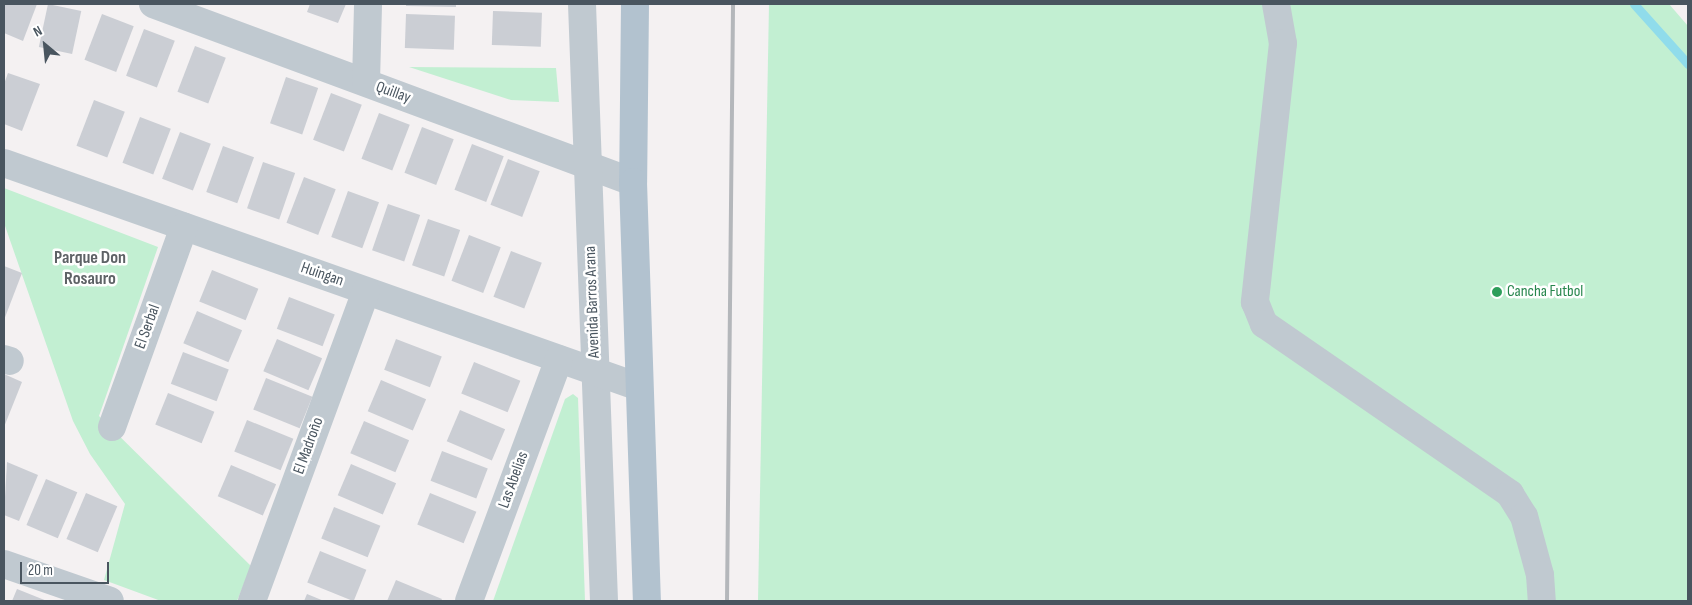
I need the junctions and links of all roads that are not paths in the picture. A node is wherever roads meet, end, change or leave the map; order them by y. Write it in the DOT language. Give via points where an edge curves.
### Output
graph roads {
  1 [pos="153,4"];
  2 [pos="368,4"];
  3 [pos="582,4"];
  4 [pos="635,4"];
  5 [pos="1276,4"];
  6 [pos="366,82"];
  7 [pos="4,163"];
  8 [pos="588,165"];
  9 [pos="633,182"];
  10 [pos="184,227"];
  11 [pos="366,291"];
  12 [pos="559,359"];
  13 [pos="596,372"];
  14 [pos="640,387"];
  15 [pos="112,427"];
  16 [pos="4,564"];
  17 [pos="110,601"];
  18 [pos="252,601"];
  19 [pos="469,601"];
  20 [pos="604,601"];
  21 [pos="647,601"];
  22 [pos="1542,601"];
  1 -- 6 [label="street, Quillay"];
  2 -- 6 [label="street"];
  3 -- 8 [label="street, Avenida Barros Arana"];
  4 -- 9 [label="main road"];
  5 -- 22 [label="street" via="1283,43 1255,302 1264,324 1510,494 1524,516 1540,575"];
  6 -- 8 [label="street, Quillay"];
  7 -- 10 [label="street, Huingan"];
  8 -- 9 [label="street, Quillay"];
  8 -- 13 [label="street, Avenida Barros Arana"];
  9 -- 14 [label="main road"];
  10 -- 11 [label="street, Huingan"];
  10 -- 15 [label="street, El Serbal"];
  11 -- 12 [label="street, Huingan"];
  11 -- 18 [label="street, El Madroño"];
  12 -- 13 [label="street, Huingan"];
  12 -- 19 [label="street, Las Abelias"];
  13 -- 14 [label="street, Huingan"];
  13 -- 20 [label="street, Avenida Barros Arana"];
  14 -- 21 [label="main road"];
  16 -- 17 [label="street"];
}
